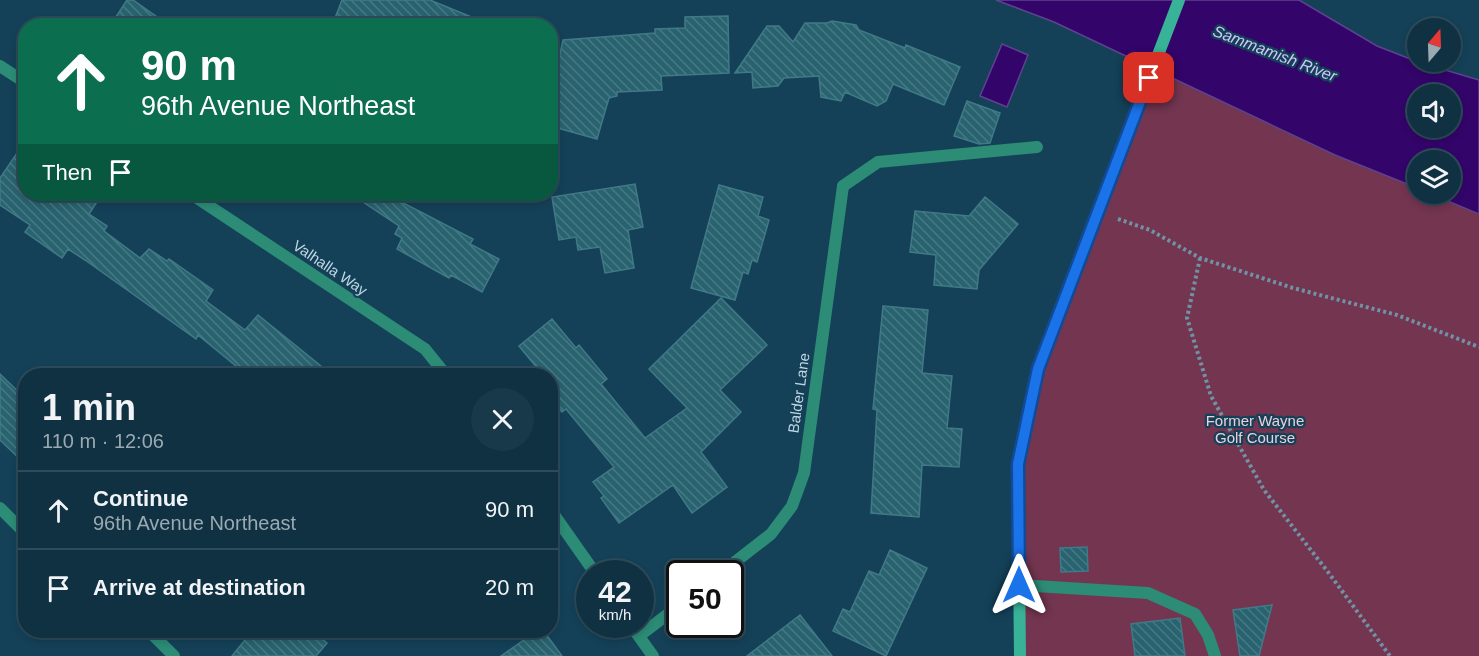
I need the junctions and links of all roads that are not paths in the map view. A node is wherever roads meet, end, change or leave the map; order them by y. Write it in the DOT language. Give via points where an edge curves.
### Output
graph roads {
  1 [pos="1179,0"];
  2 [pos="0,66"];
  3 [pos="18,78"];
  4 [pos="1037,147"];
  5 [pos="203,201"];
  6 [pos="440,368"];
  7 [pos="0,508"];
  8 [pos="558,520"];
  9 [pos="18,526"];
  10 [pos="586,560"];
  11 [pos="738,560"];
  12 [pos="1019,585"];
  13 [pos="666,616"];
  14 [pos="654,625"];
  15 [pos="155,638"];
  16 [pos="640,638"];
  17 [pos="174,656"];
  18 [pos="653,656"];
  19 [pos="1020,656"];
  20 [pos="1215,656"];
  1 -- 12 [label="main road" via="1038,369 1018,464"];
  2 -- 3 [label="street"];
  4 -- 11 [label="street, Balder Lane" via="878,162 843,186 804,473 792,506 771,534"];
  5 -- 6 [label="street, Valhalla Way" via="425,349"];
  7 -- 9 [label="street"];
  8 -- 10 [label="street"];
  12 -- 19 [label="main road"];
  12 -- 20 [label="street" via="1148,592 1195,614 1209,635"];
  13 -- 14 [label="street"];
  15 -- 17 [label="street"];
  16 -- 18 [label="street"];
}
